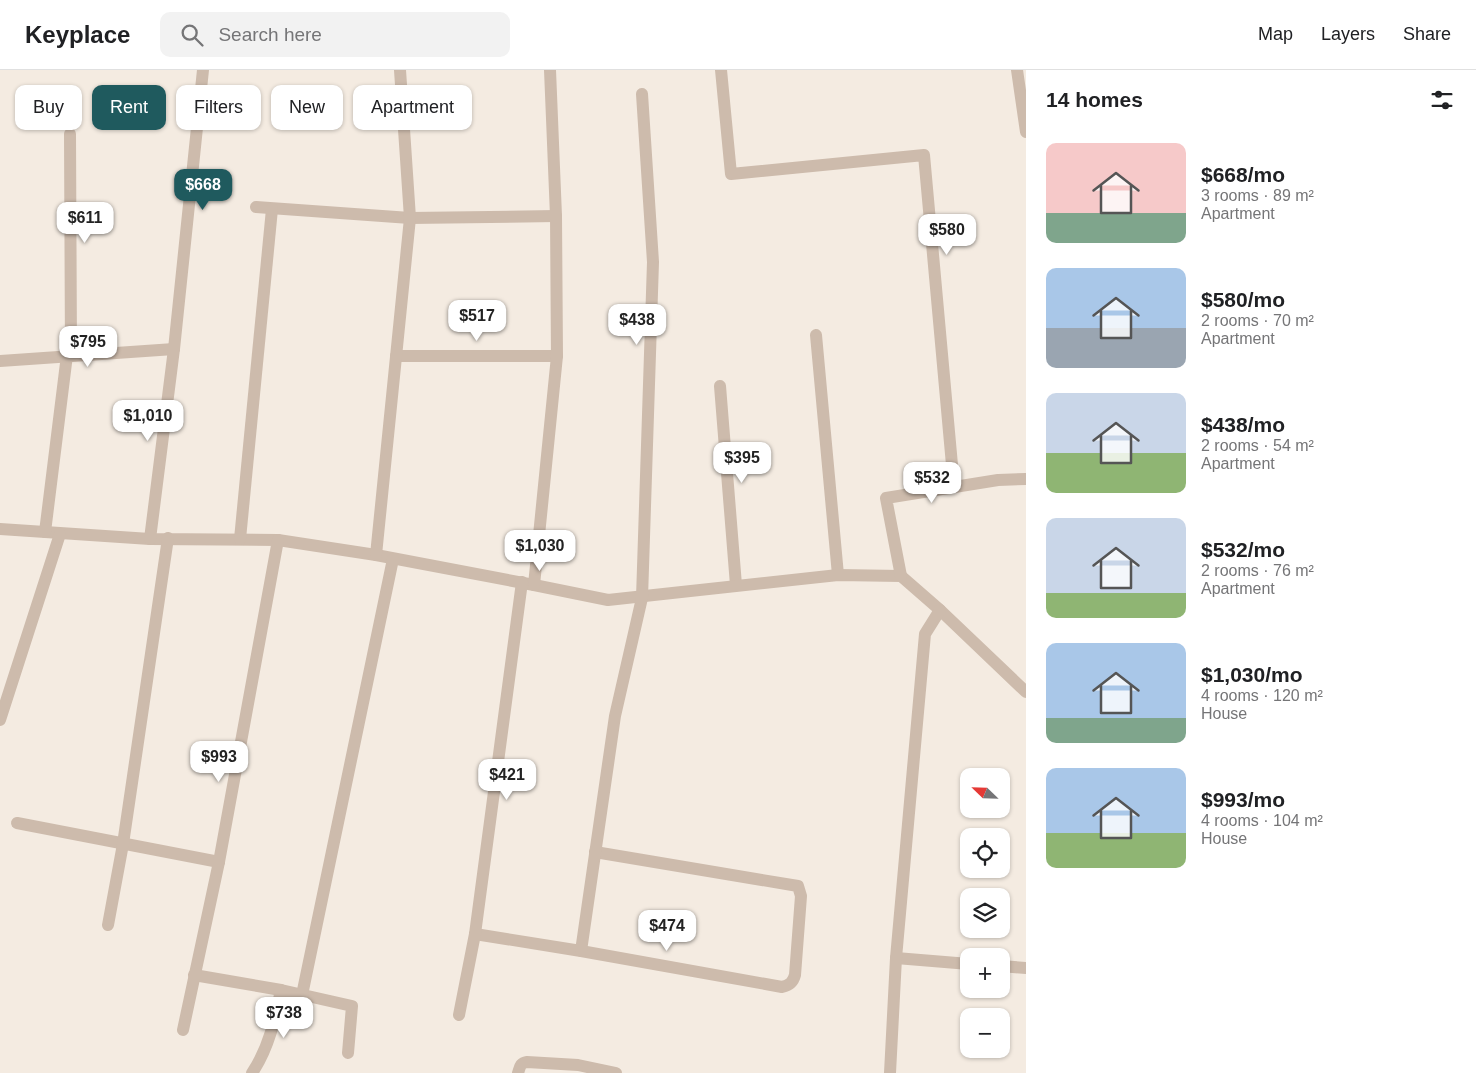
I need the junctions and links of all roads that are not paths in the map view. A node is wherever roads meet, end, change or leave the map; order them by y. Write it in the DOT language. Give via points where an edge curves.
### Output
graph roads {
  1 [pos="203,70"];
  2 [pos="400,70"];
  3 [pos="550,70"];
  4 [pos="721,70"];
  5 [pos="1017,70"];
  6 [pos="642,94"];
  7 [pos="1025,114"];
  8 [pos="1026,132"];
  9 [pos="70,134"];
  10 [pos="256,208"];
  11 [pos="272,209"];
  12 [pos="556,216"];
  13 [pos="410,218"];
  14 [pos="816,335"];
  15 [pos="174,349"];
  16 [pos="69,355"];
  17 [pos="396,356"];
  18 [pos="557,356"];
  19 [pos="0,361"];
  20 [pos="720,386"];
  21 [pos="1026,479"];
  22 [pos="954,487"];
  23 [pos="0,529"];
  24 [pos="45,532"];
  25 [pos="60,534"];
  26 [pos="168,538"];
  27 [pos="240,538"];
  28 [pos="150,539"];
  29 [pos="278,540"];
  30 [pos="376,555"];
  31 [pos="393,559"];
  32 [pos="838,575"];
  33 [pos="901,576"];
  34 [pos="528,584"];
  35 [pos="736,585"];
  36 [pos="642,598"];
  37 [pos="940,610"];
  38 [pos="1026,692"];
  39 [pos="0,720"];
  40 [pos="18,823"];
  41 [pos="122,844"];
  42 [pos="595,852"];
  43 [pos="219,862"];
  44 [pos="108,925"];
  45 [pos="475,934"];
  46 [pos="581,951"];
  47 [pos="896,958"];
  48 [pos="960,963"];
  49 [pos="1010,967"];
  50 [pos="1026,968"];
  51 [pos="194,975"];
  52 [pos="281,990"];
  53 [pos="302,995"];
  54 [pos="459,1015"];
  55 [pos="183,1030"];
  56 [pos="348,1053"];
  57 [pos="252,1073"];
  58 [pos="518,1073"];
  59 [pos="616,1073"];
  60 [pos="890,1073"];
  1 -- 15 [label="street"];
  2 -- 13 [label="street"];
  3 -- 12 [label="street"];
  4 -- 22 [label="street" via="731,174 924,155"];
  5 -- 7 [label="street"];
  6 -- 36 [label="street" via="654,262"];
  7 -- 8 [label="street"];
  9 -- 16 [label="street"];
  10 -- 11 [label="street"];
  11 -- 13 [label="street"];
  11 -- 27 [label="street"];
  12 -- 13 [label="street"];
  12 -- 18 [label="street"];
  13 -- 17 [label="street"];
  14 -- 32 [label="street"];
  15 -- 16 [label="street"];
  15 -- 28 [label="street"];
  16 -- 19 [label="street"];
  16 -- 24 [label="street"];
  17 -- 18 [label="street"];
  17 -- 30 [label="street"];
  18 -- 34 [label="street"];
  20 -- 35 [label="street"];
  21 -- 22 [label="street"];
  22 -- 33 [label="street" via="886,498"];
  23 -- 24 [label="street"];
  24 -- 25 [label="street"];
  25 -- 28 [label="street"];
  25 -- 39 [label="street"];
  26 -- 27 [label="street"];
  26 -- 28 [label="street"];
  26 -- 41 [label="street"];
  27 -- 29 [label="street"];
  29 -- 30 [label="street"];
  29 -- 43 [label="street"];
  30 -- 31 [label="street"];
  31 -- 34 [label="street"];
  31 -- 53 [label="street"];
  32 -- 33 [label="street"];
  32 -- 35 [label="street"];
  33 -- 37 [label="street"];
  34 -- 36 [label="street" via="608,600"];
  34 -- 45 [label="street"];
  35 -- 36 [label="street"];
  36 -- 42 [label="street" via="615,716"];
  37 -- 38 [label="street"];
  37 -- 47 [label="street" via="925,634"];
  40 -- 41 [label="street"];
  41 -- 43 [label="street"];
  41 -- 44 [label="street"];
  42 -- 46 [label="street"];
  42 -- 46 [label="street" via="798,886 802,896 795,974 788,986 782,987"];
  43 -- 51 [label="street"];
  45 -- 46 [label="street"];
  45 -- 54 [label="street"];
  47 -- 48 [label="street"];
  47 -- 60 [label="street"];
  49 -- 50 [label="street"];
  51 -- 52 [label="street"];
  51 -- 55 [label="street"];
  52 -- 53 [label="street"];
  52 -- 57 [label="street" via="273,1032"];
  53 -- 56 [label="street" via="352,1006"];
  58 -- 59 [label="street" via="520,1065 527,1062 578,1064"];
}
